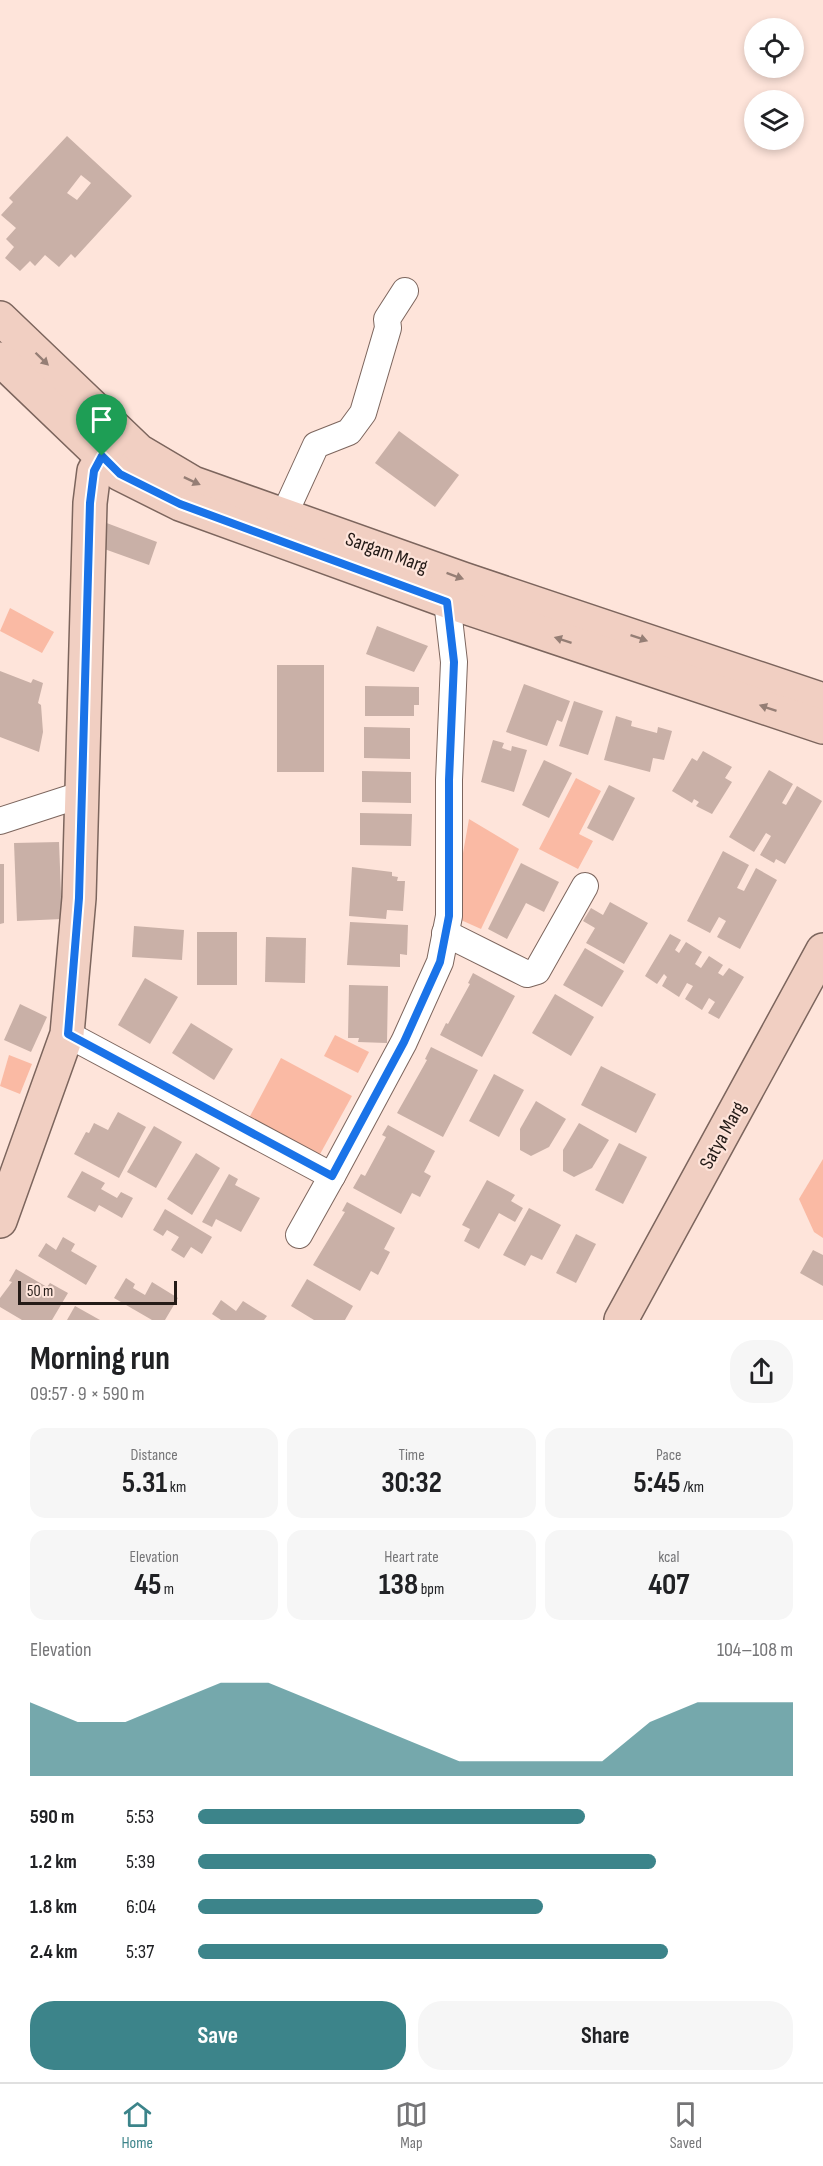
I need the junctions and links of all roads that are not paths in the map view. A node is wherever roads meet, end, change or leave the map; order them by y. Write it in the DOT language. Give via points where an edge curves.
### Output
graph roads {
  1 [pos="405,291"];
  2 [pos="0,318"];
  3 [pos="0,359"];
  4 [pos="110,444"];
  5 [pos="284,515"];
  6 [pos="447,602"];
  7 [pos="823,700"];
  8 [pos="823,727"];
  9 [pos="81,795"];
  10 [pos="0,821"];
  11 [pos="585,886"];
  12 [pos="445,933"];
  13 [pos="823,950"];
  14 [pos="823,992"];
  15 [pos="68,1034"];
  16 [pos="332,1176"];
  17 [pos="0,1221"];
  18 [pos="299,1235"];
  19 [pos="621,1320"];
  20 [pos="642,1320"];
  1 -- 5 [label="street" via="387,319 388,328 363,413 349,432 316,445"];
  2 -- 4 [label="main road, Sargam Marg, one-way"];
  3 -- 4 [label="main road, Sargam Marg"];
  4 -- 5 [label="main road, Sargam Marg, one-way" via="139,451 193,483"];
  4 -- 6 [label="main road, Sargam Marg" via="120,474 180,504"];
  4 -- 9 [label="main road" via="94,471 90,503"];
  5 -- 7 [label="main road, Sargam Marg, one-way"];
  8 -- 6 [label="main road, Sargam Marg, one-way"];
  6 -- 12 [label="street" via="454,662 449,916"];
  9 -- 10 [label="street"];
  9 -- 15 [label="main road" via="79,898"];
  11 -- 12 [label="street" via="537,971 527,974"];
  12 -- 16 [label="street" via="440,962 404,1042"];
  13 -- 19 [label="main road, Satya Marg"];
  14 -- 20 [label="main road, Satya Marg"];
  15 -- 16 [label="street"];
  15 -- 17 [label="main road"];
  16 -- 18 [label="street"];
}
